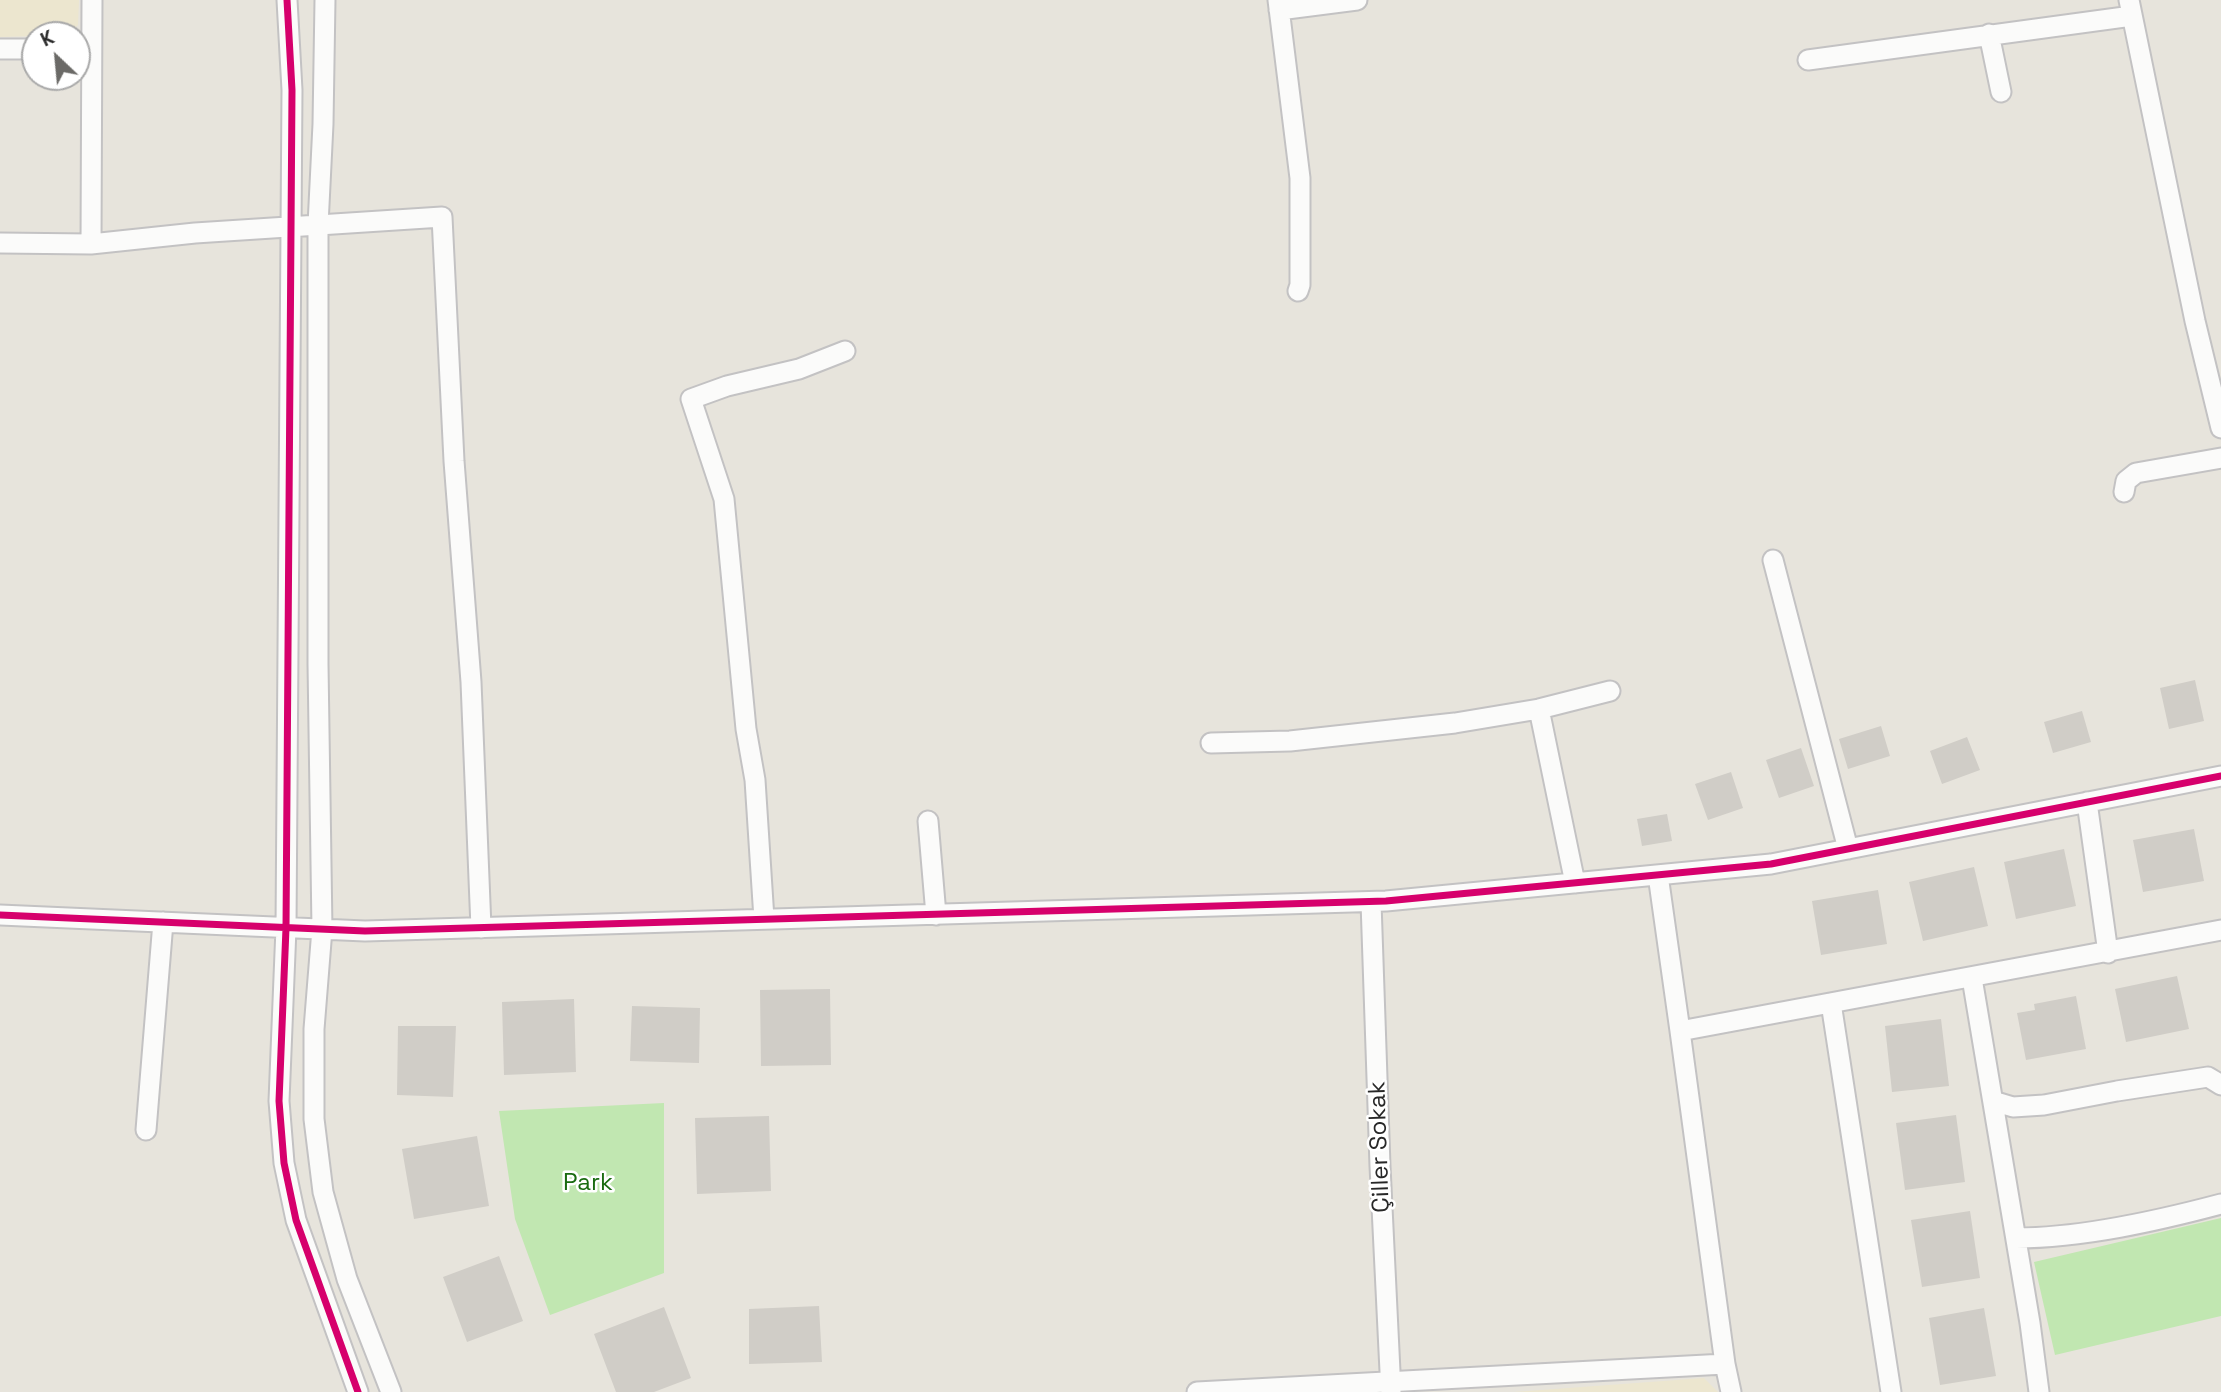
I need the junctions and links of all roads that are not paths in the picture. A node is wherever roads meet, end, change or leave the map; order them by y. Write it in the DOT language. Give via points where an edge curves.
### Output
graph roads {
  1 [pos="92,0"];
  2 [pos="287,0"];
  3 [pos="325,0"];
  4 [pos="1357,0"];
  5 [pos="1279,5"];
  6 [pos="2131,8"];
  7 [pos="89,21"];
  8 [pos="1989,34"];
  9 [pos="0,49"];
  10 [pos="21,49"];
  11 [pos="1808,61"];
  12 [pos="85,91"];
  13 [pos="2001,92"];
  14 [pos="318,225"];
  15 [pos="289,227"];
  16 [pos="0,243"];
  17 [pos="90,244"];
  18 [pos="1298,291"];
  19 [pos="845,351"];
  20 [pos="2221,428"];
  21 [pos="2221,458"];
  22 [pos="2124,492"];
  23 [pos="1773,560"];
  24 [pos="1610,691"];
  25 [pos="1539,709"];
  26 [pos="1211,743"];
  27 [pos="2221,776"];
  28 [pos="2087,802"];
  29 [pos="928,821"];
  30 [pos="1848,849"];
  31 [pos="1658,875"];
  32 [pos="1575,883"];
  33 [pos="1371,902"];
  34 [pos="0,915"];
  35 [pos="936,915"];
  36 [pos="764,919"];
  37 [pos="163,922"];
  38 [pos="286,928"];
  39 [pos="481,928"];
  40 [pos="322,929"];
  41 [pos="2221,930"];
  42 [pos="2108,953"];
  43 [pos="1972,978"];
  44 [pos="1831,1003"];
  45 [pos="1680,1031"];
  46 [pos="2221,1086"];
  47 [pos="1993,1101"];
  48 [pos="146,1130"];
  49 [pos="2221,1204"];
  50 [pos="2016,1238"];
  51 [pos="1725,1364"];
  52 [pos="1391,1387"];
  53 [pos="358,1392"];
  54 [pos="391,1392"];
  55 [pos="1197,1392"];
  56 [pos="1731,1392"];
  57 [pos="1891,1392"];
  58 [pos="2039,1392"];
  1 -- 7 [label="street"];
  2 -- 15 [label="street" via="292,90"];
  3 -- 14 [label="street"];
  4 -- 5 [label="street"];
  5 -- 18 [label="street" via="1300,178"];
  6 -- 8 [label="street"];
  6 -- 20 [label="street"];
  8 -- 11 [label="street"];
  8 -- 13 [label="street"];
  9 -- 10 [label="street"];
  12 -- 17 [label="street"];
  14 -- 15 [label="street"];
  14 -- 39 [label="street" via="442,217"];
  14 -- 40 [label="street"];
  15 -- 17 [label="street"];
  15 -- 38 [label="street"];
  16 -- 17 [label="street"];
  19 -- 36 [label="street" via="691,399 724,499 755,780"];
  21 -- 22 [label="street" via="2136,473 2126,481"];
  23 -- 30 [label="street"];
  24 -- 25 [label="street"];
  25 -- 26 [label="street" via="1290,741"];
  25 -- 32 [label="street"];
  27 -- 28 [label="street"];
  28 -- 30 [label="street"];
  28 -- 42 [label="street"];
  29 -- 35 [label="street"];
  30 -- 31 [label="street" via="1771,864"];
  31 -- 32 [label="street"];
  31 -- 45 [label="street"];
  32 -- 33 [label="street"];
  33 -- 35 [label="street"];
  33 -- 52 [label="street, Çiller Sokak"];
  34 -- 37 [label="street"];
  35 -- 36 [label="street"];
  36 -- 39 [label="street"];
  37 -- 38 [label="street"];
  37 -- 48 [label="street"];
  38 -- 40 [label="street"];
  38 -- 53 [label="street" via="279,1101 284,1163 296,1220"];
  39 -- 40 [label="street"];
  40 -- 54 [label="street" via="314,1029 314,1119 323,1192 347,1279"];
  41 -- 42 [label="street"];
  42 -- 43 [label="street"];
  43 -- 44 [label="street"];
  43 -- 47 [label="street"];
  44 -- 45 [label="street"];
  44 -- 57 [label="street"];
  45 -- 51 [label="street"];
  46 -- 47 [label="street" via="2208,1077 2044,1105 2013,1107"];
  47 -- 50 [label="street"];
  49 -- 50 [label="street" via="2052,1238"];
  50 -- 58 [label="street"];
  51 -- 52 [label="street"];
  51 -- 56 [label="street"];
  52 -- 55 [label="street"];
}
